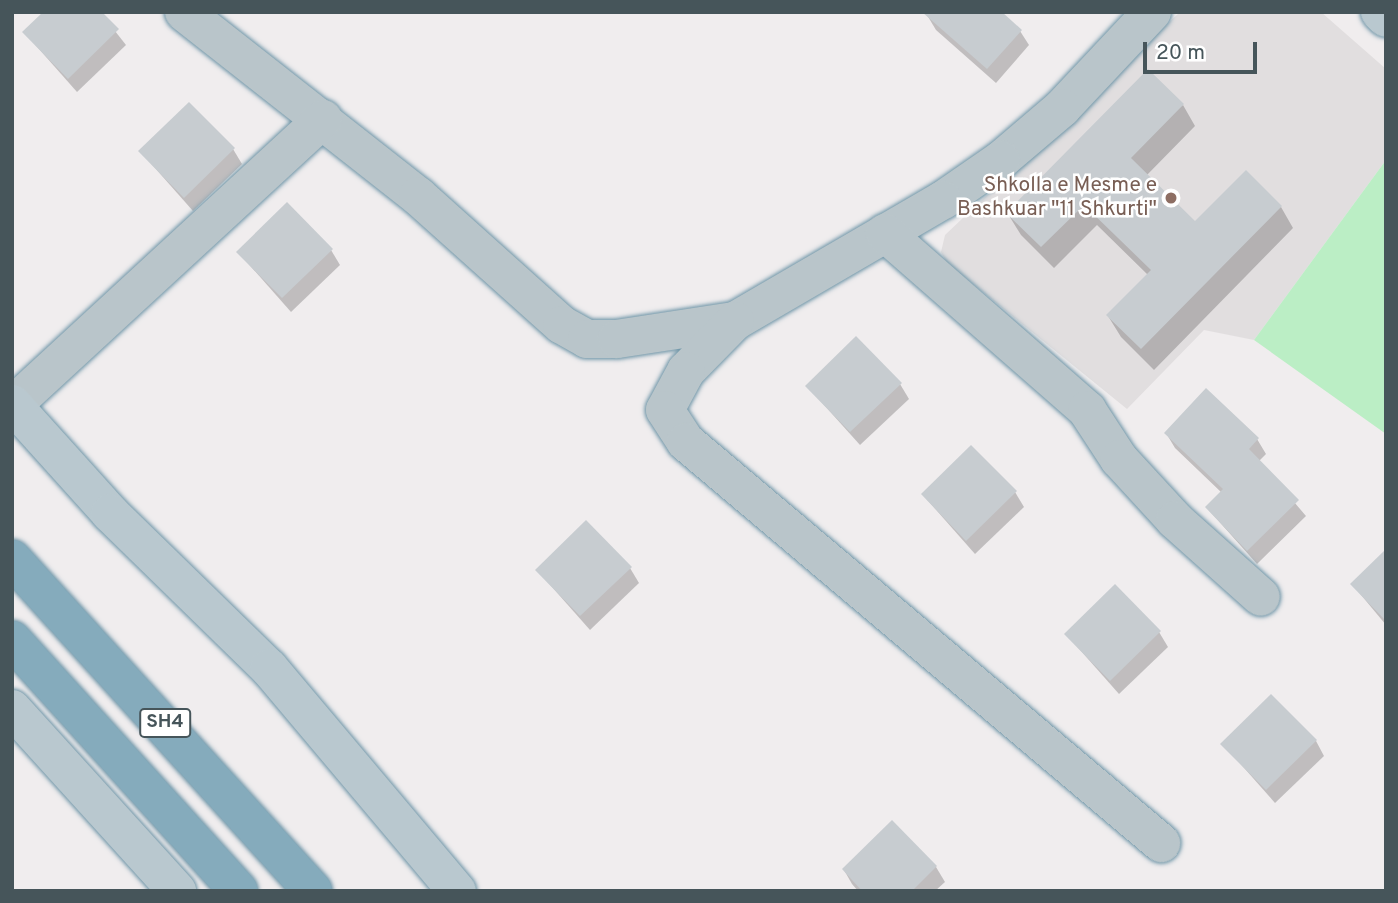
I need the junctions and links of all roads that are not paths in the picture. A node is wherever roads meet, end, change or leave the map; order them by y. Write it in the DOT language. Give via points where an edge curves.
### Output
graph roads {
  1 [pos="184,12"];
  2 [pos="1152,12"];
  3 [pos="1380,12"];
  4 [pos="1386,18"];
  5 [pos="323,119"];
  6 [pos="885,233"];
  7 [pos="735,321"];
  8 [pos="13,405"];
  9 [pos="12,559"];
  10 [pos="1261,597"];
  11 [pos="12,640"];
  12 [pos="12,709"];
  13 [pos="1161,843"];
  14 [pos="177,891"];
  15 [pos="239,891"];
  16 [pos="313,891"];
  17 [pos="457,891"];
  1 -- 5 [label="street"];
  2 -- 6 [label="street" via="1062,108 1001,160"];
  3 -- 4 [label="street"];
  5 -- 7 [label="street" via="562,325 587,339"];
  5 -- 8 [label="street"];
  6 -- 7 [label="street"];
  6 -- 10 [label="street" via="1087,410 1119,459 1175,520"];
  7 -- 13 [label="street" via="686,371 665,410 671,424 686,442"];
  8 -- 17 [label="street" via="110,513 269,668"];
  9 -- 16 [label="highway, SH4"];
  11 -- 15 [label="highway, SH4"];
  12 -- 14 [label="street"];
}
